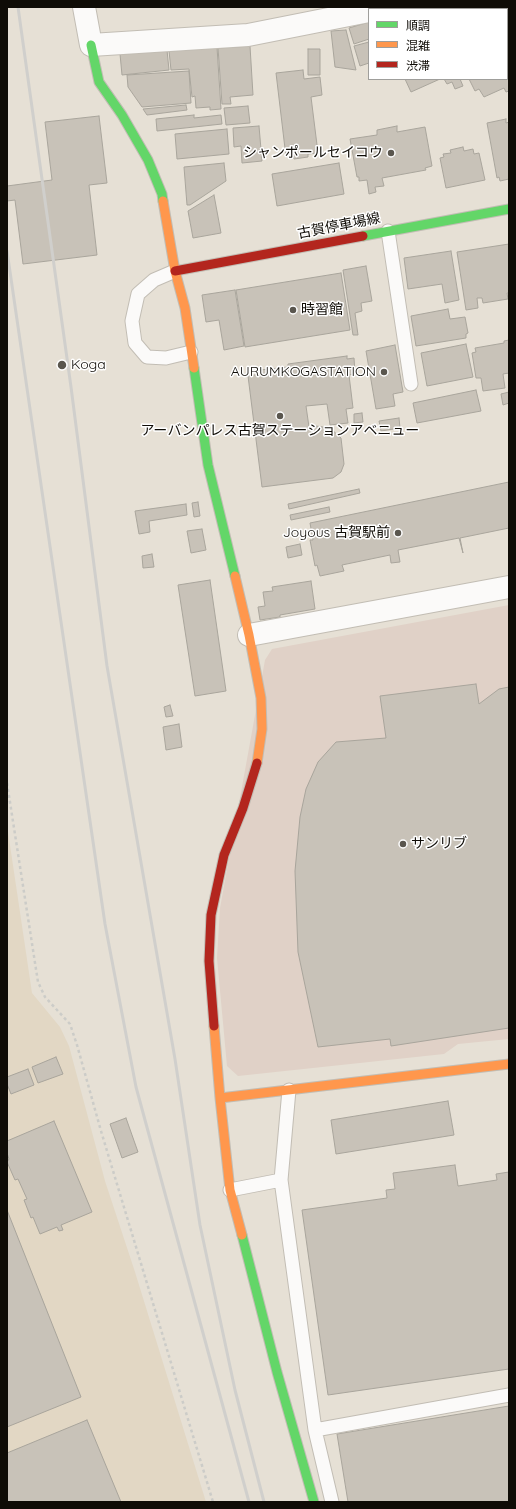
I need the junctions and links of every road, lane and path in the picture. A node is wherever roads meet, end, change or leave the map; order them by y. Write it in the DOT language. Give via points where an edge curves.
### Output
graph roads {
  1 [pos="84,7"];
  2 [pos="368,11"];
  3 [pos="91,45"];
  4 [pos="509,209"];
  5 [pos="388,231"];
  6 [pos="175,271"];
  7 [pos="191,352"];
  8 [pos="411,384"];
  9 [pos="509,587"];
  10 [pos="249,635"];
  11 [pos="7,783"];
  12 [pos="509,1064"];
  13 [pos="288,1090"];
  14 [pos="220,1098"];
  15 [pos="281,1180"];
  16 [pos="230,1190"];
  17 [pos="509,1395"];
  18 [pos="315,1430"];
  19 [pos="213,1502"];
  20 [pos="314,1502"];
  21 [pos="332,1502"];
  1 -- 3 [label="street"];
  2 -- 3 [label="street" via="248,35"];
  3 -- 6 [label="street" via="99,82 148,160 162,194"];
  4 -- 5 [label="street, 古賀停車場線"];
  5 -- 6 [label="street, 古賀停車場線"];
  5 -- 8 [label="lane"];
  6 -- 7 [label="street" via="185,308"];
  6 -- 7 [label="lane" via="154,280 138,294 132,320 135,343 147,357 166,358"];
  7 -- 10 [label="street" via="208,465"];
  9 -- 10 [label="street"];
  10 -- 14 [label="street" via="261,698 262,729 256,763 243,808 224,855 211,914 209,961"];
  11 -- 19 [label="path" via="38,982 45,997 70,1024"];
  12 -- 13 [label="street"];
  13 -- 14 [label="street"];
  13 -- 15 [label="lane"];
  14 -- 16 [label="street"];
  15 -- 16 [label="lane"];
  15 -- 18 [label="lane"];
  16 -- 20 [label="street"];
  17 -- 18 [label="lane"];
  18 -- 21 [label="lane"];
}
